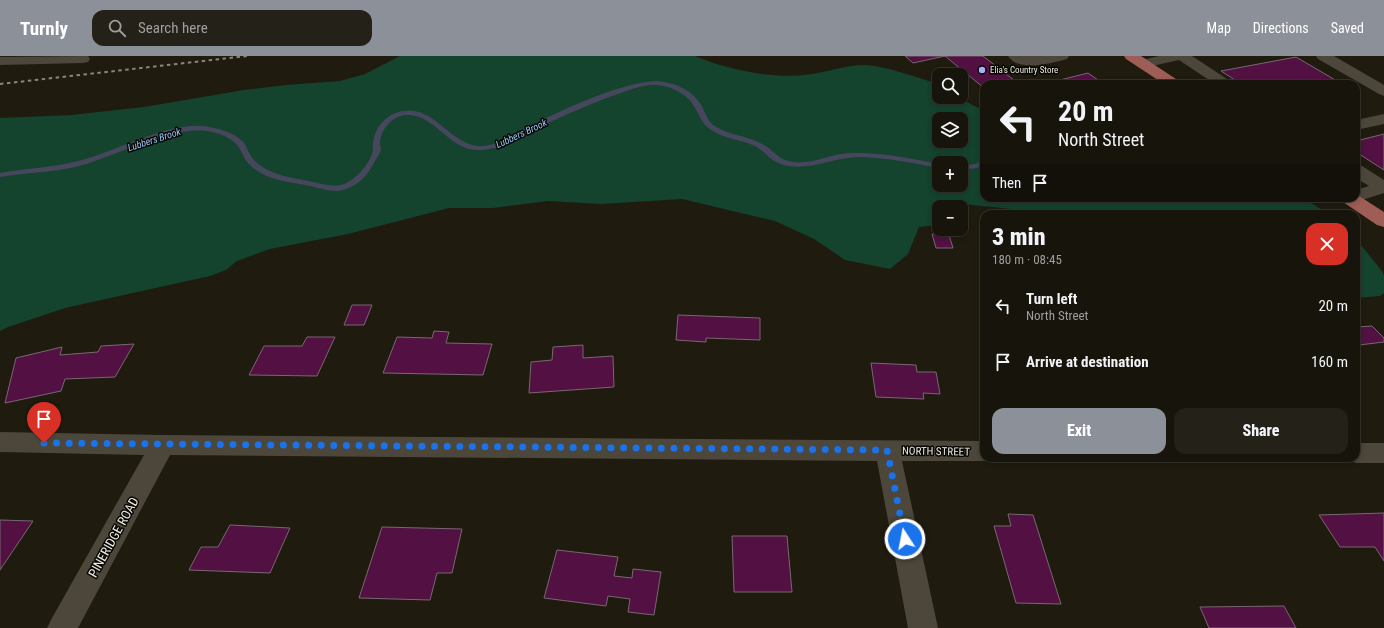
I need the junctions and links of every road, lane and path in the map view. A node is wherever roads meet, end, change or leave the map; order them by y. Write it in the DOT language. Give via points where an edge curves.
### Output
graph roads {
  1 [pos="1014,56"];
  2 [pos="1062,56"];
  3 [pos="1179,56"];
  4 [pos="1182,56"];
  5 [pos="1323,56"];
  6 [pos="83,59"];
  7 [pos="1137,60"];
  8 [pos="0,61"];
  9 [pos="1168,80"];
  10 [pos="1219,80"];
  11 [pos="1384,91"];
  12 [pos="1384,119"];
  13 [pos="1360,124"];
  14 [pos="1360,173"];
  15 [pos="1384,188"];
  16 [pos="1360,195"];
  17 [pos="1355,202"];
  18 [pos="1384,221"];
  19 [pos="0,442"];
  20 [pos="163,445"];
  21 [pos="887,450"];
  22 [pos="980,451"];
  23 [pos="1360,453"];
  24 [pos="1384,453"];
  25 [pos="62,628"];
  26 [pos="923,628"];
  1 -- 2 [label="street" via="1033,62"];
  3 -- 7 [label="street"];
  4 -- 10 [label="street"];
  5 -- 11 [label="street"];
  6 -- 8 [label="street"];
  7 -- 9 [label="main road"];
  12 -- 13 [label="street"];
  14 -- 15 [label="street"];
  15 -- 16 [label="street"];
  17 -- 18 [label="main road"];
  19 -- 20 [label="street, NORTH STREET"];
  20 -- 21 [label="street, NORTH STREET"];
  20 -- 25 [label="street, PINERIDGE ROAD"];
  21 -- 22 [label="street, NORTH STREET"];
  21 -- 26 [label="street"];
  23 -- 24 [label="street"];
}
